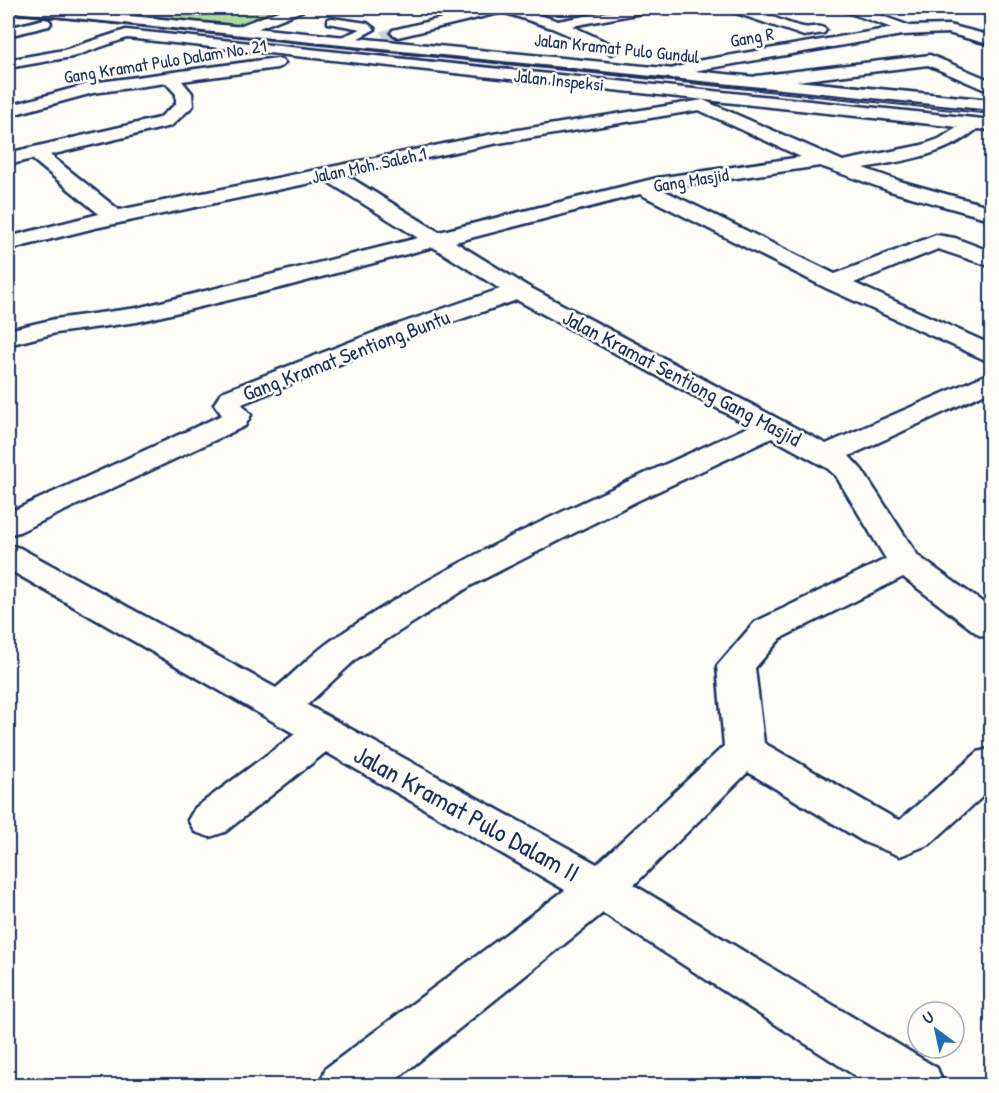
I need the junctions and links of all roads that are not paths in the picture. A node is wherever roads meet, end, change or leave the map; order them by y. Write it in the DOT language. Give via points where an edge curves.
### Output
graph roads {
  1 [pos="16,8"];
  2 [pos="297,8"];
  3 [pos="503,8"];
  4 [pos="647,8"];
  5 [pos="735,8"];
  6 [pos="849,8"];
  7 [pos="102,12"];
  8 [pos="332,21"];
  9 [pos="44,23"];
  10 [pos="557,25"];
  11 [pos="992,27"];
  12 [pos="949,29"];
  13 [pos="819,30"];
  14 [pos="911,30"];
  15 [pos="239,31"];
  16 [pos="8,32"];
  17 [pos="804,32"];
  18 [pos="398,33"];
  19 [pos="773,37"];
  20 [pos="345,40"];
  21 [pos="992,41"];
  22 [pos="612,50"];
  23 [pos="330,56"];
  24 [pos="8,64"];
  25 [pos="671,74"];
  26 [pos="170,77"];
  27 [pos="756,81"];
  28 [pos="989,86"];
  29 [pos="733,99"];
  30 [pos="703,105"];
  31 [pos="992,105"];
  32 [pos="8,111"];
  33 [pos="982,124"];
  34 [pos="35,152"];
  35 [pos="8,159"];
  36 [pos="822,160"];
  37 [pos="841,167"];
  38 [pos="330,174"];
  39 [pos="643,188"];
  40 [pos="989,211"];
  41 [pos="115,217"];
  42 [pos="434,240"];
  43 [pos="936,242"];
  44 [pos="8,244"];
  45 [pos="992,260"];
  46 [pos="834,283"];
  47 [pos="519,291"];
  48 [pos="8,338"];
  49 [pos="992,355"];
  50 [pos="992,380"];
  51 [pos="772,427"];
  52 [pos="826,455"];
  53 [pos="8,525"];
  54 [pos="8,555"];
  55 [pos="906,563"];
  56 [pos="992,627"];
  57 [pos="280,707"];
  58 [pos="324,733"];
  59 [pos="745,751"];
  60 [pos="992,763"];
  61 [pos="210,820"];
  62 [pos="602,888"];
  63 [pos="345,1086"];
  64 [pos="918,1086"];
  1 -- 7 [label="street, Jalan Kramat Pulo Gundul" via="81,15"];
  2 -- 15 [label="street, Jalan Kramat Pulo Gundul"];
  3 -- 10 [label="street"];
  3 -- 18 [label="street"];
  4 -- 10 [label="street"];
  5 -- 17 [label="street"];
  6 -- 14 [label="street"];
  7 -- 15 [label="street, Jalan Kramat Pulo Gundul" via="120,19"];
  8 -- 20 [label="lane" via="369,28"];
  9 -- 16 [label="street"];
  10 -- 22 [label="street"];
  11 -- 12 [label="street"];
  12 -- 14 [label="street, Gang R"];
  12 -- 21 [label="street"];
  13 -- 17 [label="street"];
  14 -- 25 [label="street, Gang R" via="696,66"];
  15 -- 20 [label="street, Jalan Kramat Pulo Gundul"];
  17 -- 19 [label="street"];
  20 -- 25 [label="street, Jalan Kramat Pulo Gundul" via="378,40"];
  23 -- 24 [label="street, Jalan Inspeksi" via="126,34 67,54"];
  23 -- 26 [label="street, Gang Kramat Pulo Dalam No. 21"];
  23 -- 29 [label="street, Jalan Inspeksi"];
  25 -- 27 [label="street, Jalan Kramat Pulo Gundul"];
  26 -- 32 [label="street, Gang Kramat Pulo Dalam No. 21" via="92,88"];
  26 -- 34 [label="street" via="184,93 185,106 165,122"];
  27 -- 28 [label="street" via="930,60"];
  27 -- 31 [label="street, Jalan Kramat Pulo Gundul"];
  29 -- 30 [label="street, Jalan Moh. Saleh 1"];
  29 -- 33 [label="street, Jalan Inspeksi"];
  30 -- 36 [label="street"];
  30 -- 38 [label="street, Jalan Moh. Saleh 1" via="520,134"];
  33 -- 37 [label="street" via="936,145"];
  34 -- 35 [label="street"];
  34 -- 41 [label="street"];
  36 -- 37 [label="street"];
  36 -- 39 [label="street, Gang Masjid"];
  37 -- 40 [label="street" via="897,188"];
  38 -- 41 [label="street, Jalan Moh. Saleh 1"];
  38 -- 42 [label="street, Jalan Kramat Sentiong Gang Masjid"];
  39 -- 42 [label="street, Gang Masjid"];
  39 -- 46 [label="street"];
  40 -- 43 [label="street" via="946,231"];
  41 -- 44 [label="street, Jalan Moh. Saleh 1"];
  42 -- 47 [label="street, Jalan Kramat Sentiong Gang Masjid"];
  42 -- 48 [label="street" via="137,315 55,326"];
  43 -- 45 [label="street"];
  43 -- 46 [label="street"];
  46 -- 49 [label="street"];
  47 -- 51 [label="street, Jalan Kramat Sentiong Gang Masjid"];
  47 -- 53 [label="street, Gang Kramat Sentiong Buntu" via="382,338 232,398 228,404 237,416 235,420"];
  50 -- 52 [label="street"];
  51 -- 52 [label="street, Jalan Kramat Sentiong Gang Masjid"];
  51 -- 57 [label="street" via="460,577 343,650"];
  52 -- 55 [label="street, Jalan Kramat Sentiong Gang Masjid" via="847,471"];
  54 -- 57 [label="street, Jalan Kramat Pulo Dalam II"];
  55 -- 56 [label="street, Jalan Kramat Sentiong Gang Masjid"];
  55 -- 59 [label="street" via="768,630 736,666"];
  57 -- 58 [label="street, Jalan Kramat Pulo Dalam II"];
  58 -- 61 [label="street"];
  58 -- 62 [label="street, Jalan Kramat Pulo Dalam II"];
  59 -- 60 [label="street" via="900,839 915,832"];
  59 -- 62 [label="street"];
  62 -- 63 [label="street"];
  62 -- 64 [label="street, Jalan Kramat Pulo Dalam II"];
}
